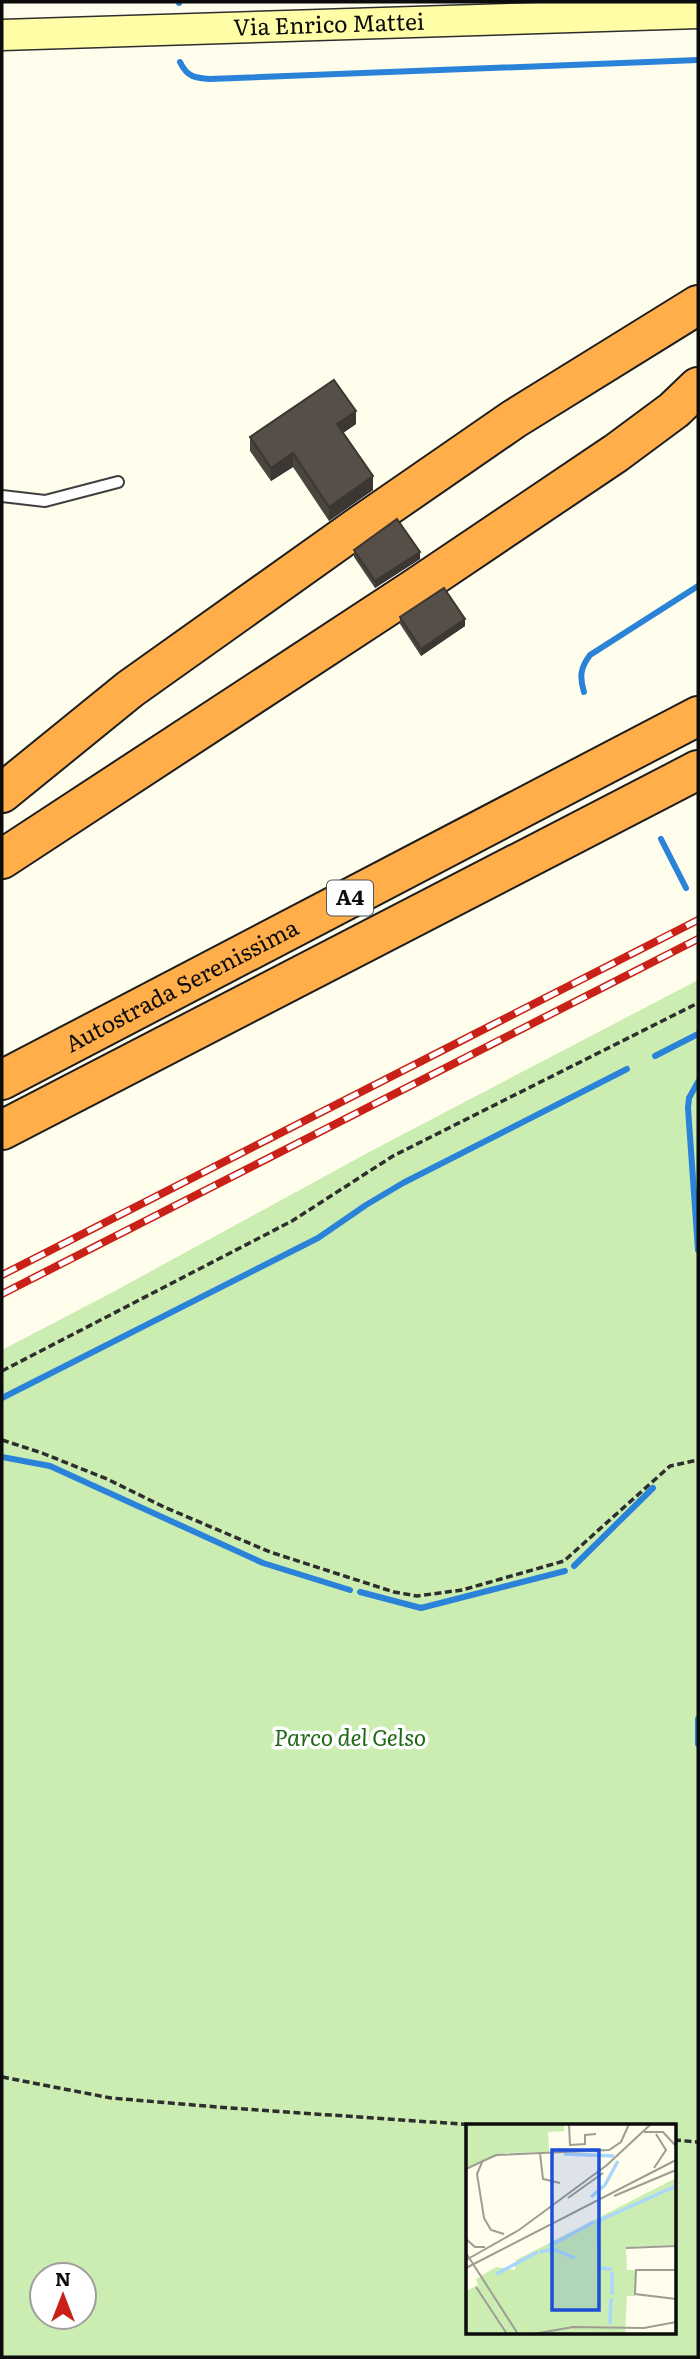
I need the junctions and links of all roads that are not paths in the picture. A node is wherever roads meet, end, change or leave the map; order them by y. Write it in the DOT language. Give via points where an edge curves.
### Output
graph roads {
  1 [pos="698,13"];
  2 [pos="2,36"];
  3 [pos="698,305"];
  4 [pos="698,387"];
  5 [pos="118,482"];
  6 [pos="2,496"];
  7 [pos="698,716"];
  8 [pos="698,770"];
  9 [pos="698,780"];
  10 [pos="2,793"];
  11 [pos="551,846"];
  12 [pos="2,859"];
  13 [pos="2,1080"];
  14 [pos="2,1130"];
  1 -- 2 [label="street, Via Enrico Mattei"];
  3 -- 10 [label="highway" via="514,419 359,526 130,689"];
  4 -- 12 [label="highway" via="616,453"];
  5 -- 6 [label="lane" via="45,500"];
  7 -- 13 [label="highway, Autostrada Serenissima / A4"];
  8 -- 11 [label="highway, Autostrada Serenissima / A4"];
  9 -- 11 [label="highway"];
  11 -- 14 [label="highway, Autostrada Serenissima / A4"];
}
